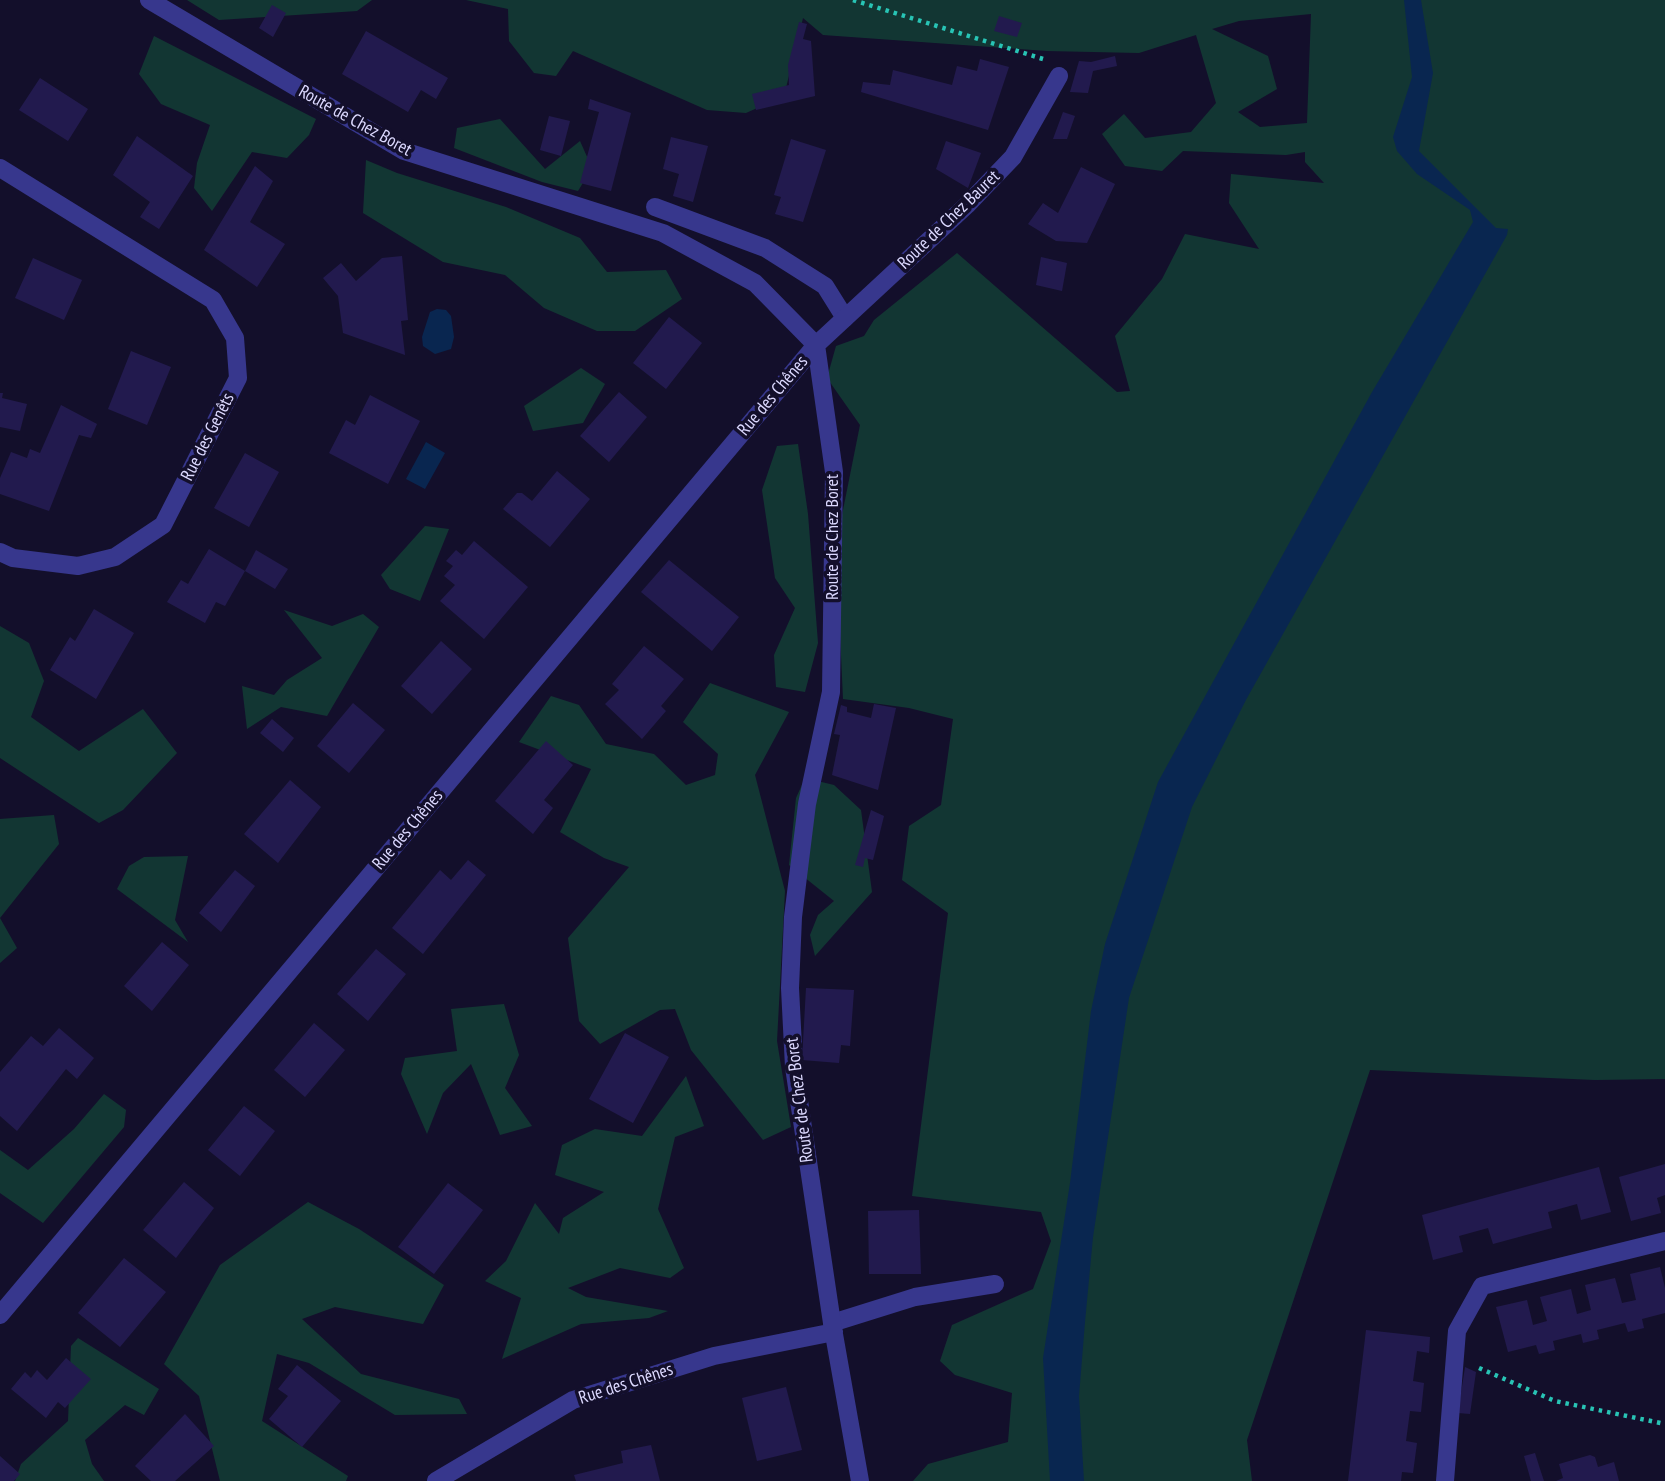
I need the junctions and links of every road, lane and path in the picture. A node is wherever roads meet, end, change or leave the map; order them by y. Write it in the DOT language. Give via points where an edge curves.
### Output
graph roads {
  1 [pos="149,0"];
  2 [pos="853,0"];
  3 [pos="1059,76"];
  4 [pos="0,168"];
  5 [pos="655,207"];
  6 [pos="845,318"];
  7 [pos="816,345"];
  8 [pos="0,552"];
  9 [pos="1665,1241"];
  10 [pos="995,1284"];
  11 [pos="0,1315"];
  12 [pos="833,1327"];
  13 [pos="1455,1357"];
  14 [pos="1665,1424"];
  15 [pos="436,1481"];
  16 [pos="860,1481"];
  17 [pos="1445,1481"];
  1 -- 7 [label="street, Route de Chez Boret" via="404,151 663,233 755,283"];
  2 -- 3 [label="path" via="1046,60"];
  3 -- 6 [label="street, Route de Chez Bauret" via="1013,157"];
  4 -- 8 [label="street, Rue des Genêts" via="213,300 235,338 238,378 163,525 115,557 78,566 13,558"];
  5 -- 6 [label="street" via="765,248 825,286"];
  6 -- 7 [label="street, Route de Chez Bauret"];
  7 -- 11 [label="street, Rue des Chênes"];
  7 -- 12 [label="street, Route de Chez Boret" via="834,472 831,692 807,804 790,988 794,1068"];
  9 -- 13 [label="street" via="1482,1286 1457,1331"];
  10 -- 12 [label="street, Rue des Chênes" via="915,1297"];
  12 -- 15 [label="street, Rue des Chênes" via="714,1356 573,1400"];
  12 -- 16 [label="street, Route de Chez Boret"];
  13 -- 14 [label="path" via="1555,1401"];
  13 -- 17 [label="street"];
}
